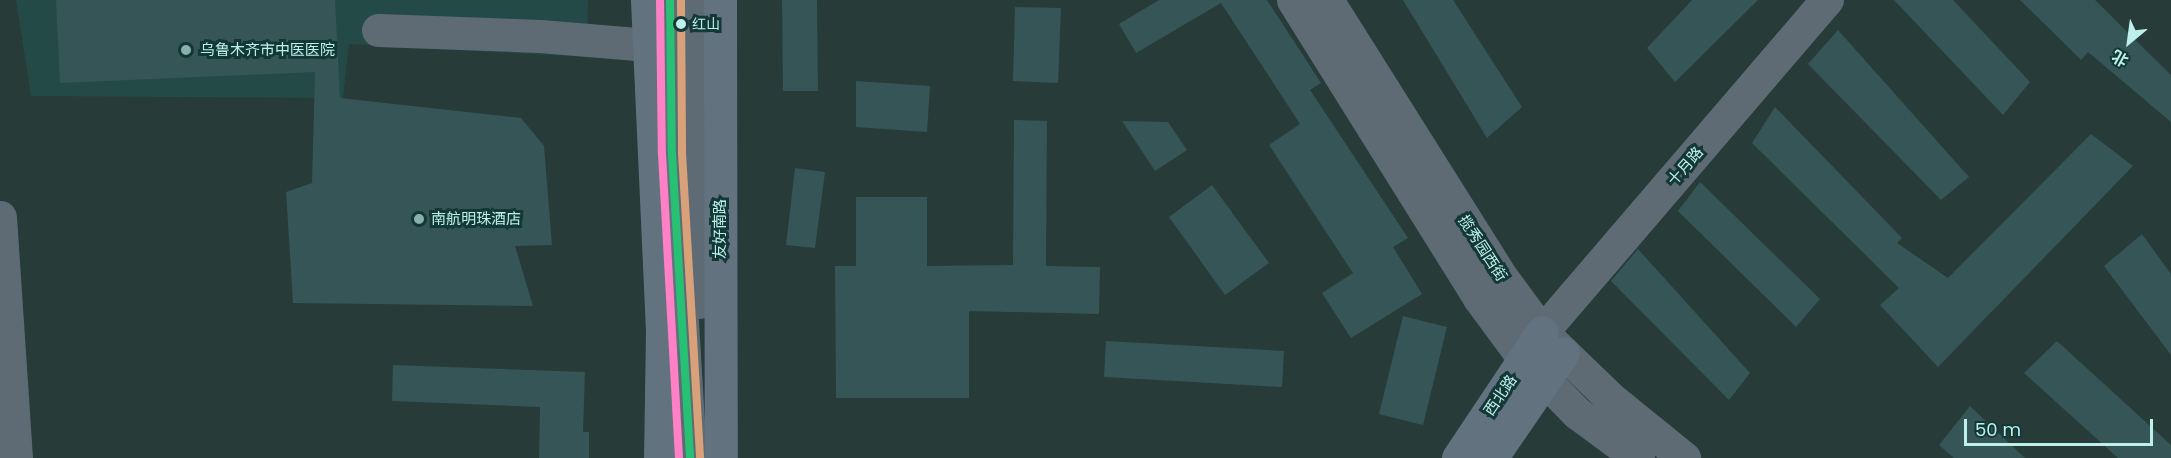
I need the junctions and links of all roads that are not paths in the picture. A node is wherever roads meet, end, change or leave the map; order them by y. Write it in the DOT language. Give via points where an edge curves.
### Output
graph roads {
  1 [pos="648,0"];
  2 [pos="670,0"];
  3 [pos="700,0"];
  4 [pos="720,0"];
  5 [pos="1293,0"];
  6 [pos="1327,0"];
  7 [pos="1827,0"];
  8 [pos="378,30"];
  9 [pos="649,45"];
  10 [pos="0,217"];
  11 [pos="1553,342"];
  12 [pos="1534,370"];
  13 [pos="680,454"];
  14 [pos="16,458"];
  15 [pos="721,458"];
  16 [pos="1458,458"];
  17 [pos="1491,458"];
  18 [pos="1638,458"];
  19 [pos="1684,458"];
  1 -- 9 [label="main road"];
  2 -- 13 [label="street"];
  3 -- 13 [label="street" via="702,268"];
  4 -- 15 [label="main road, 友好南路"];
  5 -- 12 [label="street, 揽秀园西街" via="1479,298"];
  6 -- 11 [label="street, 揽秀园西街" via="1503,279"];
  7 -- 11 [label="street, 十月路"];
  8 -- 9 [label="street"];
  9 -- 13 [label="main road" via="662,332"];
  10 -- 14 [label="street"];
  11 -- 12 [label="main road, 西北路"];
  11 -- 19 [label="street, 揽秀园西街" via="1609,397"];
  12 -- 16 [label="main road, 西北路"];
  12 -- 17 [label="main road, 西北路"];
  12 -- 18 [label="street, 揽秀园西街" via="1576,413"];
}
